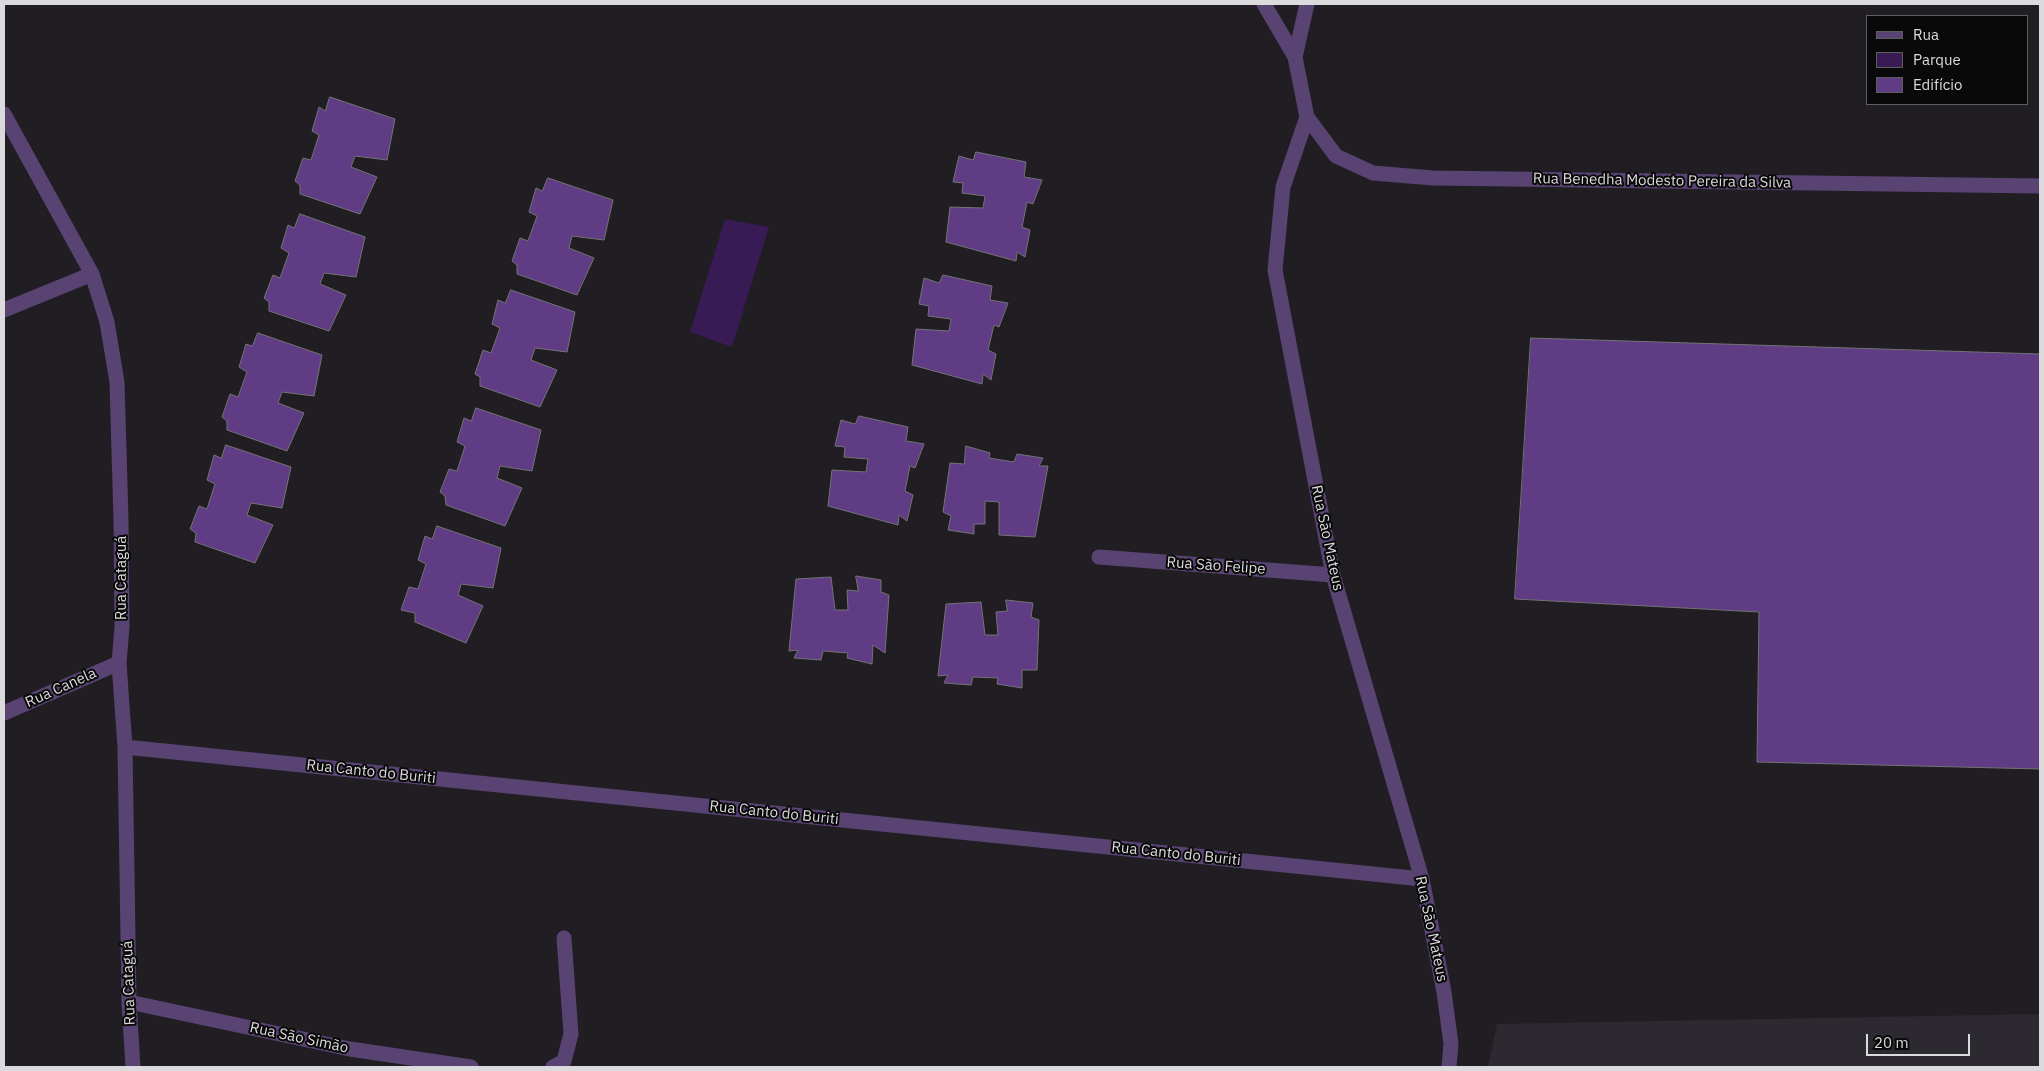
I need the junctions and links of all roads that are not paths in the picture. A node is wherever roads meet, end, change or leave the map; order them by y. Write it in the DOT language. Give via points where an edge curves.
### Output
graph roads {
  1 [pos="1264,4"];
  2 [pos="1307,4"];
  3 [pos="1295,57"];
  4 [pos="4,114"];
  5 [pos="1307,118"];
  6 [pos="2040,186"];
  7 [pos="92,274"];
  8 [pos="4,310"];
  9 [pos="1099,557"];
  10 [pos="1333,575"];
  11 [pos="119,663"];
  12 [pos="4,713"];
  13 [pos="126,747"];
  14 [pos="1422,879"];
  15 [pos="564,938"];
  16 [pos="129,1002"];
  17 [pos="133,1067"];
  18 [pos="471,1067"];
  19 [pos="553,1067"];
  20 [pos="1449,1067"];
  1 -- 3 [label="street"];
  2 -- 3 [label="street"];
  3 -- 5 [label="street"];
  4 -- 7 [label="street, Rua Cataguá"];
  5 -- 6 [label="street, Rua Benedha Modesto Pereira da Silva" via="1336,156 1373,172 1432,178"];
  5 -- 10 [label="street, Rua São Mateus" via="1283,187 1275,270"];
  7 -- 8 [label="street"];
  7 -- 11 [label="street, Rua Cataguá" via="107,322 117,382 122,627"];
  9 -- 10 [label="street, Rua São Felipe"];
  10 -- 14 [label="street, Rua São Mateus"];
  11 -- 12 [label="street, Rua Canela"];
  11 -- 13 [label="street, Rua Cataguá"];
  13 -- 14 [label="street, Rua Canto do Buriti"];
  13 -- 16 [label="street, Rua Cataguá"];
  14 -- 20 [label="street, Rua São Mateus" via="1444,992 1451,1044"];
  15 -- 19 [label="street" via="571,1034 564,1061"];
  16 -- 17 [label="street, Rua Cataguá"];
  16 -- 18 [label="street, Rua São Simão" via="350,1049"];
}
